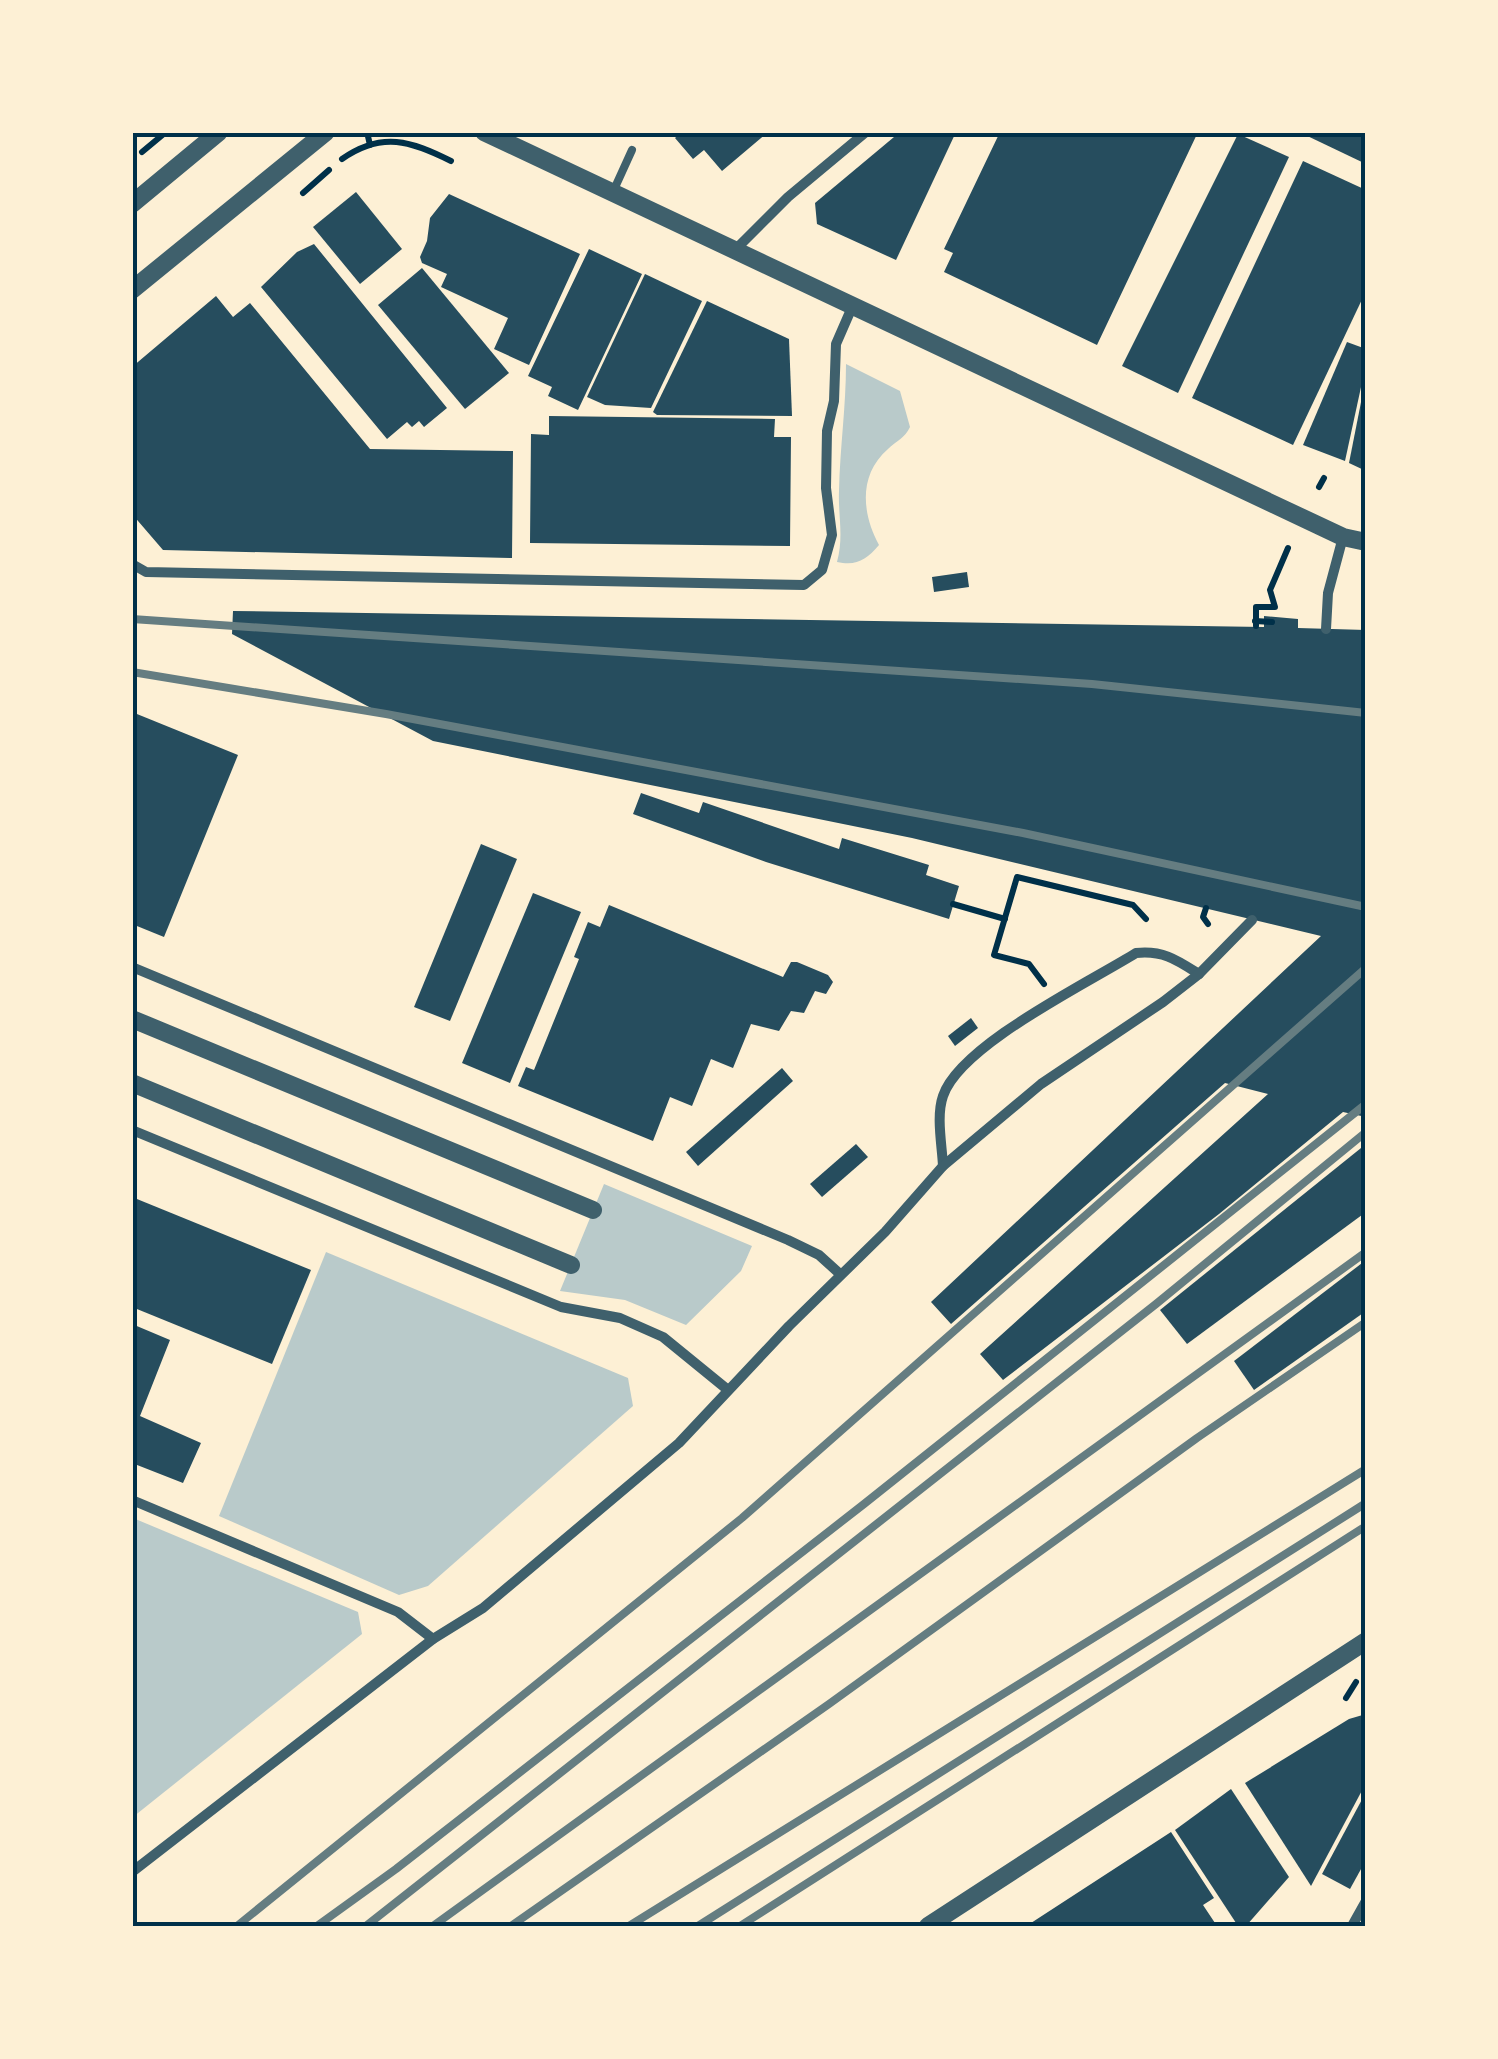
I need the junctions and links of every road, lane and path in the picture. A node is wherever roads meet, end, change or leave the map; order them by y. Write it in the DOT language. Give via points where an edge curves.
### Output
graph roads {
  1 [pos="166,132"];
  2 [pos="220,132"];
  3 [pos="326,132"];
  4 [pos="366,132"];
  5 [pos="484,132"];
  6 [pos="866,132"];
  7 [pos="370,145"];
  8 [pos="632,150"];
  9 [pos="142,152"];
  10 [pos="451,162"];
  11 [pos="304,193"];
  12 [pos="612,194"];
  13 [pos="132,204"];
  14 [pos="734,251"];
  15 [pos="132,290"];
  16 [pos="853,305"];
  17 [pos="1324,478"];
  18 [pos="1319,487"];
  19 [pos="1343,537"];
  20 [pos="1366,542"];
  21 [pos="1288,548"];
  22 [pos="132,564"];
  23 [pos="1272,622"];
  24 [pos="1326,629"];
  25 [pos="954,904"];
  26 [pos="1206,908"];
  27 [pos="1005,918"];
  28 [pos="1146,920"];
  29 [pos="1252,920"];
  30 [pos="1208,924"];
  31 [pos="132,967"];
  32 [pos="1200,974"];
  33 [pos="1056,1001"];
  34 [pos="132,1019"];
  35 [pos="132,1083"];
  36 [pos="132,1130"];
  37 [pos="943,1166"];
  38 [pos="593,1210"];
  39 [pos="571,1264"];
  40 [pos="840,1274"];
  41 [pos="728,1390"];
  42 [pos="132,1500"];
  43 [pos="433,1638"];
  44 [pos="1366,1641"];
  45 [pos="132,1872"];
  46 [pos="1366,1902"];
  47 [pos="928,1926"];
  48 [pos="1352,1926"];
  1 -- 9 [label="path"];
  2 -- 13 [label="street"];
  3 -- 15 [label="street"];
  4 -- 7 [label="path"];
  5 -- 12 [label="street"];
  6 -- 14 [label="street"];
  7 -- 10 [label="path" via="415,144"];
  7 -- 11 [label="path" via="338,162"];
  8 -- 12 [label="lane"];
  12 -- 14 [label="street"];
  14 -- 16 [label="street"];
  16 -- 19 [label="street"];
  16 -- 22 [label="street" via="836,344 827,431 832,534 822,570 804,585 146,572"];
  17 -- 18 [label="path"];
  19 -- 20 [label="street"];
  19 -- 24 [label="street"];
  21 -- 23 [label="path" via="1270,590 1274,608 1256,607 1256,624"];
  25 -- 27 [label="path"];
  26 -- 30 [label="path"];
  27 -- 28 [label="path" via="1017,877 1133,905"];
  27 -- 33 [label="path" via="994,955 1029,964"];
  29 -- 32 [label="street"];
  31 -- 40 [label="street" via="788,1240"];
  32 -- 33 [label="street" via="1171,956 1136,953"];
  32 -- 37 [label="street" via="1040,1084"];
  33 -- 37 [label="street" via="982,1047 954,1076 942,1098"];
  34 -- 38 [label="street"];
  35 -- 39 [label="street"];
  36 -- 41 [label="street" via="561,1307 620,1318 662,1337"];
  37 -- 40 [label="street"];
  40 -- 41 [label="street"];
  41 -- 43 [label="street" via="679,1442 484,1608"];
  42 -- 43 [label="street" via="398,1612"];
  43 -- 45 [label="street"];
  44 -- 47 [label="street"];
  46 -- 48 [label="street"];
}
